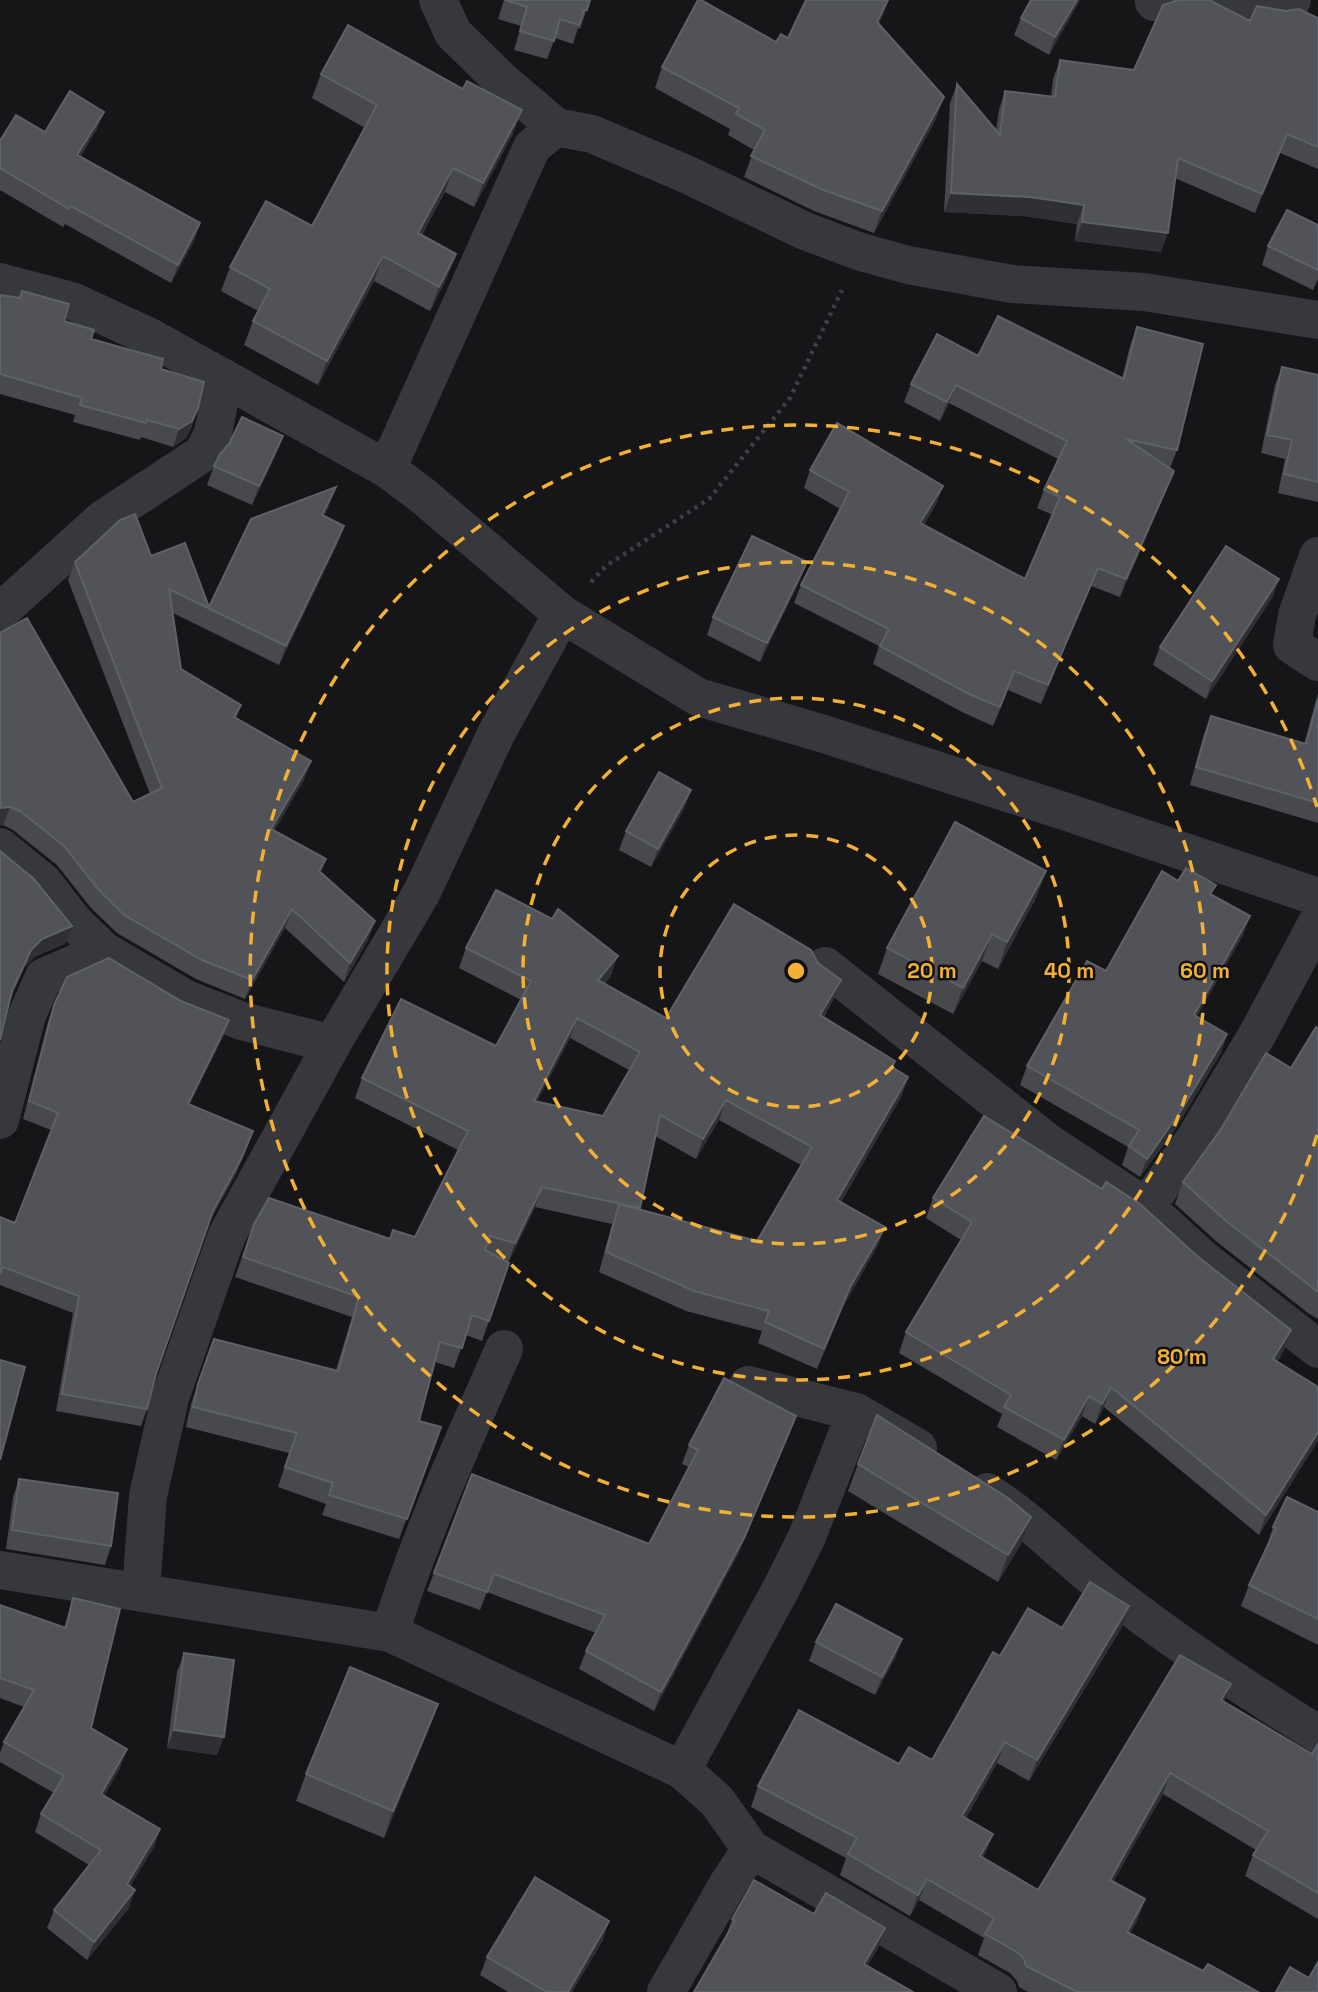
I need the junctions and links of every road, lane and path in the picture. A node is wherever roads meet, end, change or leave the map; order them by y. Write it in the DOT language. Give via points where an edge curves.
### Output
graph roads {
  1 [pos="438,0"];
  2 [pos="1231,0"];
  3 [pos="1292,0"];
  4 [pos="556,127"];
  5 [pos="861,252"];
  6 [pos="0,282"];
  7 [pos="1318,320"];
  8 [pos="224,378"];
  9 [pos="387,469"];
  10 [pos="1318,555"];
  11 [pos="0,612"];
  12 [pos="562,614"];
  13 [pos="1318,662"];
  14 [pos="0,847"];
  15 [pos="1318,897"];
  16 [pos="1318,920"];
  17 [pos="104,951"];
  18 [pos="825,966"];
  19 [pos="332,1044"];
  20 [pos="0,1120"];
  21 [pos="1146,1207"];
  22 [pos="504,1349"];
  23 [pos="1318,1349"];
  24 [pos="748,1385"];
  25 [pos="856,1412"];
  26 [pos="0,1570"];
  27 [pos="141,1591"];
  28 [pos="390,1633"];
  29 [pos="1318,1734"];
  30 [pos="682,1770"];
  31 [pos="751,1849"];
  32 [pos="666,1992"];
  33 [pos="998,1992"];
  1 -- 4 [label="street" via="453,33"];
  2 -- 3 [label="street" via="1283,8"];
  4 -- 5 [label="street" via="592,134"];
  4 -- 9 [label="street" via="532,147"];
  5 -- 7 [label="street" via="1012,284 1144,292"];
  5 -- 12 [label="path" via="790,398 709,499 606,566"];
  6 -- 8 [label="street" via="72,301"];
  8 -- 9 [label="street"];
  8 -- 11 [label="street" via="213,433 203,453 103,519"];
  9 -- 12 [label="street"];
  10 -- 13 [label="street" via="1297,615 1292,645"];
  12 -- 15 [label="street" via="698,697 1064,811"];
  12 -- 19 [label="street" via="496,734 422,892"];
  14 -- 17 [label="street" via="43,882"];
  16 -- 21 [label="street" via="1250,1047 1194,1140"];
  17 -- 19 [label="street" via="186,999 242,1021"];
  17 -- 20 [label="street" via="44,978 27,1015"];
  18 -- 21 [label="street" via="1050,1144"];
  19 -- 27 [label="street" via="227,1235 170,1398 148,1496"];
  21 -- 23 [label="street" via="1203,1259"];
  22 -- 28 [label="street" via="443,1486"];
  24 -- 25 [label="street"];
  25 -- 29 [label="street" via="1011,1507 1107,1588 1238,1684"];
  25 -- 30 [label="street" via="800,1551"];
  26 -- 27 [label="street"];
  27 -- 28 [label="street"];
  28 -- 30 [label="street"];
  30 -- 31 [label="street" via="717,1801"];
  31 -- 32 [label="street"];
  31 -- 33 [label="street"];
}
